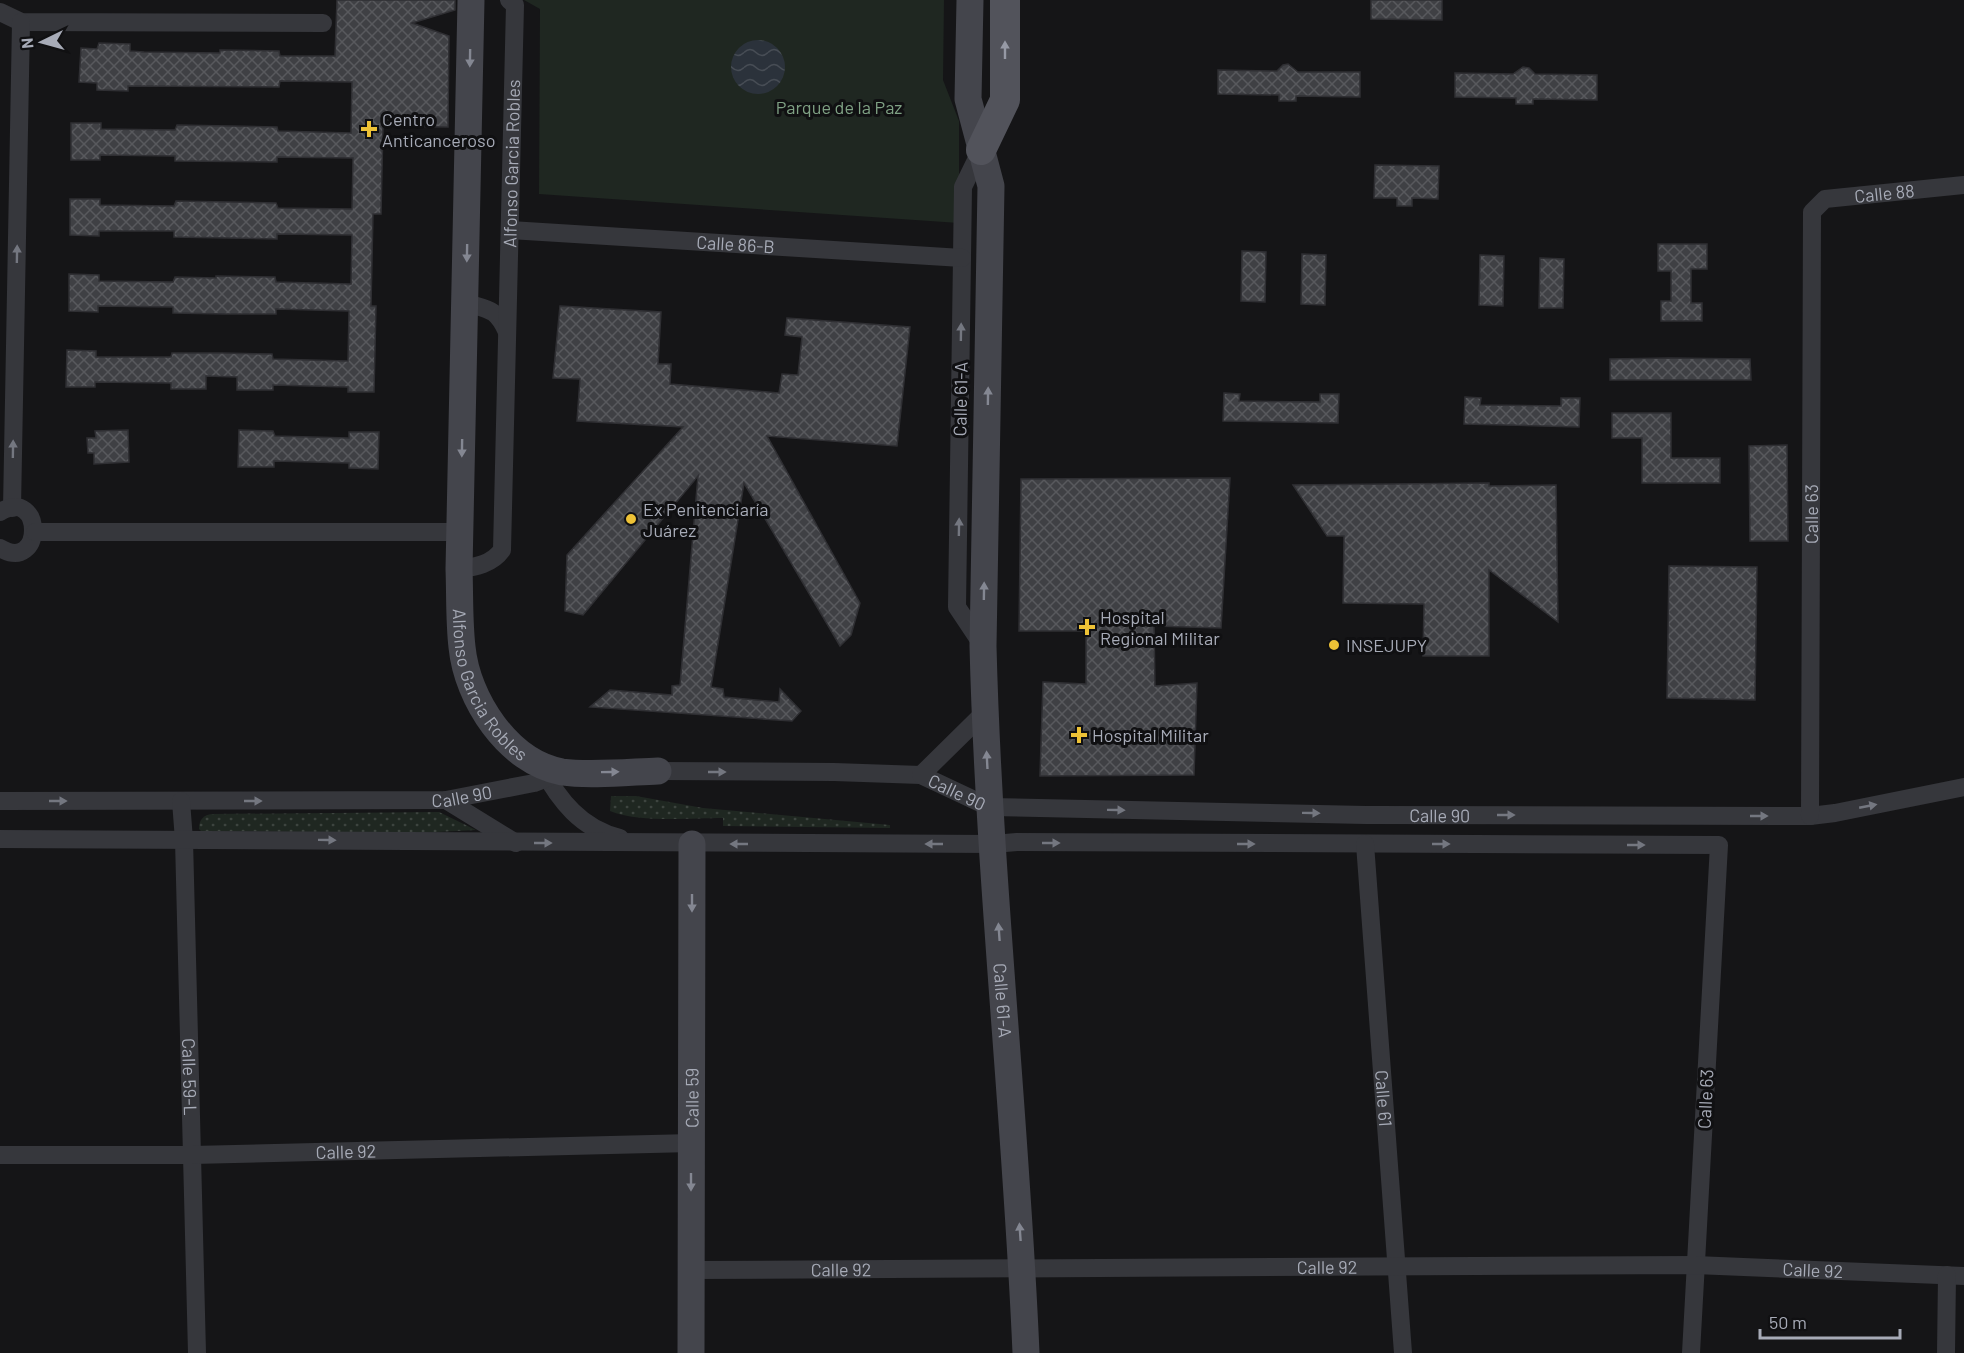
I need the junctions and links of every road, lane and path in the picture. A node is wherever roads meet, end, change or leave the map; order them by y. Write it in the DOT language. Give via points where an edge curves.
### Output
graph roads {
  1 [pos="471,0"];
  2 [pos="508,0"];
  3 [pos="970,0"];
  4 [pos="1005,0"];
  5 [pos="0,12"];
  6 [pos="21,22"];
  7 [pos="322,23"];
  8 [pos="981,150"];
  9 [pos="1964,185"];
  10 [pos="1812,212"];
  11 [pos="510,230"];
  12 [pos="962,258"];
  13 [pos="466,303"];
  14 [pos="507,332"];
  15 [pos="6,510"];
  16 [pos="35,532"];
  17 [pos="460,532"];
  18 [pos="0,548"];
  19 [pos="459,569"];
  20 [pos="983,646"];
  21 [pos="984,713"];
  22 [pos="549,771"];
  23 [pos="658,771"];
  24 [pos="921,775"];
  25 [pos="1964,787"];
  26 [pos="446,800"];
  27 [pos="0,801"];
  28 [pos="182,801"];
  29 [pos="989,807"];
  30 [pos="1810,816"];
  31 [pos="0,839"];
  32 [pos="184,840"];
  33 [pos="516,843"];
  34 [pos="648,844"];
  35 [pos="692,844"];
  36 [pos="993,844"];
  37 [pos="1365,844"];
  38 [pos="1719,846"];
  39 [pos="692,1143"];
  40 [pos="0,1155"];
  41 [pos="192,1155"];
  42 [pos="1695,1265"];
  43 [pos="1397,1266"];
  44 [pos="1023,1269"];
  45 [pos="691,1270"];
  46 [pos="1955,1275"];
  47 [pos="197,1353"];
  48 [pos="691,1353"];
  49 [pos="1026,1353"];
  50 [pos="1403,1353"];
  51 [pos="1691,1353"];
  52 [pos="1946,1353"];
  1 -- 13 [label="street, Alfonso Garcia Robles, one-way"];
  2 -- 11 [label="street, Alfonso Garcia Robles" via="515,5"];
  3 -- 8 [label="street, Calle 61-A" via="968,99"];
  8 -- 4 [label="main road, one-way" via="1005,100"];
  5 -- 6 [label="street"];
  6 -- 7 [label="street"];
  15 -- 6 [label="street, one-way"];
  8 -- 12 [label="street, Calle 61-A" via="963,187"];
  20 -- 8 [label="street, Calle 61-A, one-way" via="991,186"];
  9 -- 10 [label="street, Calle 88" via="1825,199"];
  10 -- 30 [label="street, Calle 63"];
  11 -- 12 [label="street, Calle 86-B"];
  11 -- 14 [label="street, Alfonso Garcia Robles"];
  20 -- 12 [label="street, Calle 61-A, one-way" via="957,607"];
  13 -- 14 [label="street" via="492,311 501,318"];
  13 -- 17 [label="street, Alfonso Garcia Robles, one-way"];
  14 -- 19 [label="street, Alfonso Garcia Robles" via="502,550 488,563"];
  15 -- 16 [label="street" via="27,513"];
  16 -- 17 [label="street"];
  16 -- 18 [label="street" via="22,550 9,552"];
  17 -- 19 [label="street, Alfonso Garcia Robles"];
  19 -- 22 [label="street, Alfonso Garcia Robles" via="462,648 473,687 503,736"];
  20 -- 21 [label="street, Calle 61-A"];
  21 -- 24 [label="street, Calle 90"];
  29 -- 21 [label="street, Calle 61-A, one-way"];
  22 -- 23 [label="street, Calle 90, one-way"];
  22 -- 26 [label="street, Calle 90" via="534,783"];
  22 -- 34 [label="street" via="562,801 585,823 604,833"];
  23 -- 24 [label="street, Calle 90, one-way"];
  24 -- 29 [label="street, Calle 90"];
  30 -- 25 [label="street, Calle 90, one-way"];
  28 -- 26 [label="street, Calle 90, one-way"];
  26 -- 33 [label="street"];
  27 -- 28 [label="street, Calle 90, one-way"];
  28 -- 32 [label="street, Calle 59-L"];
  29 -- 30 [label="street, Calle 90, one-way" via="1366,815"];
  29 -- 36 [label="street, Calle 61-A"];
  31 -- 32 [label="street"];
  32 -- 33 [label="street, one-way"];
  32 -- 41 [label="street, Calle 59-L"];
  33 -- 34 [label="street, one-way"];
  34 -- 35 [label="street, Calle 90"];
  36 -- 35 [label="street, Calle 90, one-way"];
  35 -- 39 [label="street, Calle 59, one-way"];
  36 -- 37 [label="street, Calle 90, one-way"];
  44 -- 36 [label="street, Calle 61-A, one-way"];
  37 -- 38 [label="street, Calle 90, one-way"];
  37 -- 43 [label="street, Calle 61"];
  38 -- 42 [label="street, Calle 63"];
  39 -- 41 [label="street, Calle 92"];
  39 -- 45 [label="street, Calle 59, one-way"];
  40 -- 41 [label="street, Calle 92"];
  41 -- 47 [label="street, Calle 59-L"];
  42 -- 43 [label="street, Calle 92"];
  42 -- 46 [label="street, Calle 92"];
  42 -- 51 [label="street, Calle 63"];
  43 -- 44 [label="street, Calle 92"];
  43 -- 50 [label="street, Calle 61"];
  44 -- 45 [label="street, Calle 92"];
  44 -- 49 [label="street, Calle 61-A"];
  45 -- 48 [label="street, Calle 59"];
  46 -- 52 [label="street"];
}
